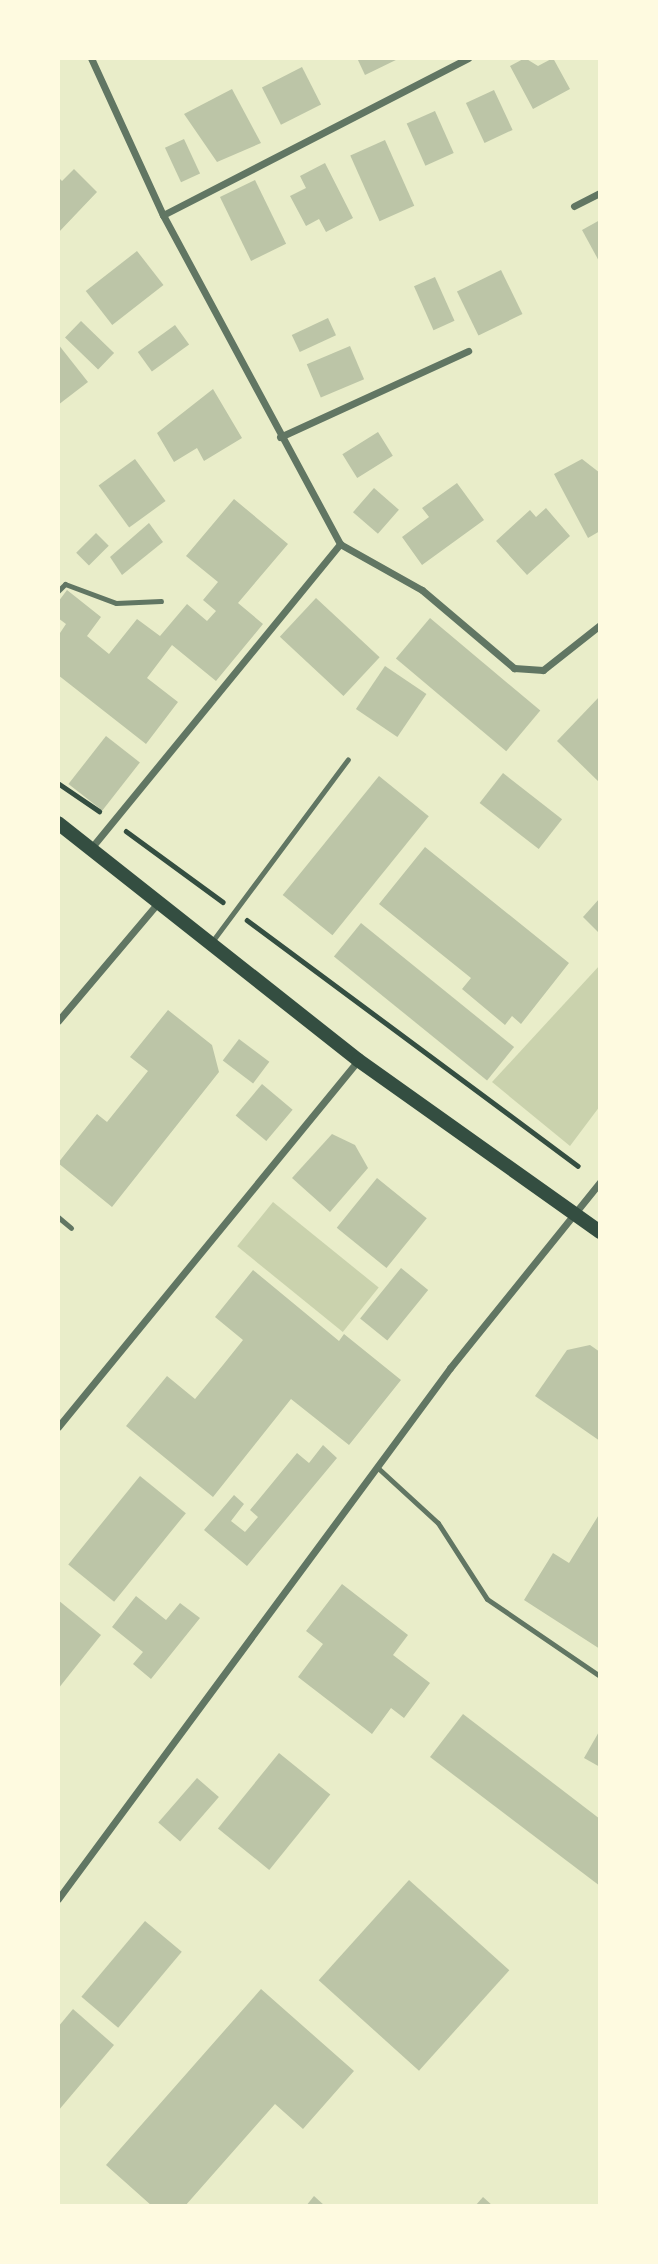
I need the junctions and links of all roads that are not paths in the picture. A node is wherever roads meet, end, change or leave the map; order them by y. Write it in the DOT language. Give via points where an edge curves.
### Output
graph roads {
  1 [pos="91,58"];
  2 [pos="468,58"];
  3 [pos="600,193"];
  4 [pos="574,206"];
  5 [pos="163,215"];
  6 [pos="468,351"];
  7 [pos="280,438"];
  8 [pos="340,544"];
  9 [pos="58,591"];
  10 [pos="161,601"];
  11 [pos="600,625"];
  12 [pos="348,758"];
  13 [pos="58,823"];
  14 [pos="92,847"];
  15 [pos="156,905"];
  16 [pos="209,946"];
  17 [pos="58,1021"];
  18 [pos="358,1060"];
  19 [pos="600,1182"];
  20 [pos="58,1217"];
  21 [pos="576,1217"];
  22 [pos="71,1228"];
  23 [pos="600,1232"];
  24 [pos="58,1427"];
  25 [pos="378,1468"];
  26 [pos="600,1676"];
  27 [pos="58,1899"];
  1 -- 5 [label="street"];
  2 -- 5 [label="street"];
  3 -- 4 [label="street"];
  5 -- 7 [label="street"];
  6 -- 7 [label="street"];
  7 -- 8 [label="street"];
  8 -- 11 [label="street" via="422,590 514,668 543,670"];
  8 -- 14 [label="street"];
  9 -- 10 [label="lane" via="65,584 116,603"];
  12 -- 16 [label="lane"];
  13 -- 14 [label="main road"];
  14 -- 15 [label="main road"];
  15 -- 16 [label="main road"];
  15 -- 17 [label="street"];
  16 -- 18 [label="main road"];
  18 -- 21 [label="main road"];
  18 -- 24 [label="street"];
  19 -- 21 [label="street"];
  20 -- 22 [label="lane"];
  21 -- 23 [label="main road"];
  21 -- 25 [label="street" via="455,1362"];
  25 -- 26 [label="lane" via="438,1523 487,1599"];
  25 -- 27 [label="street"];
}
